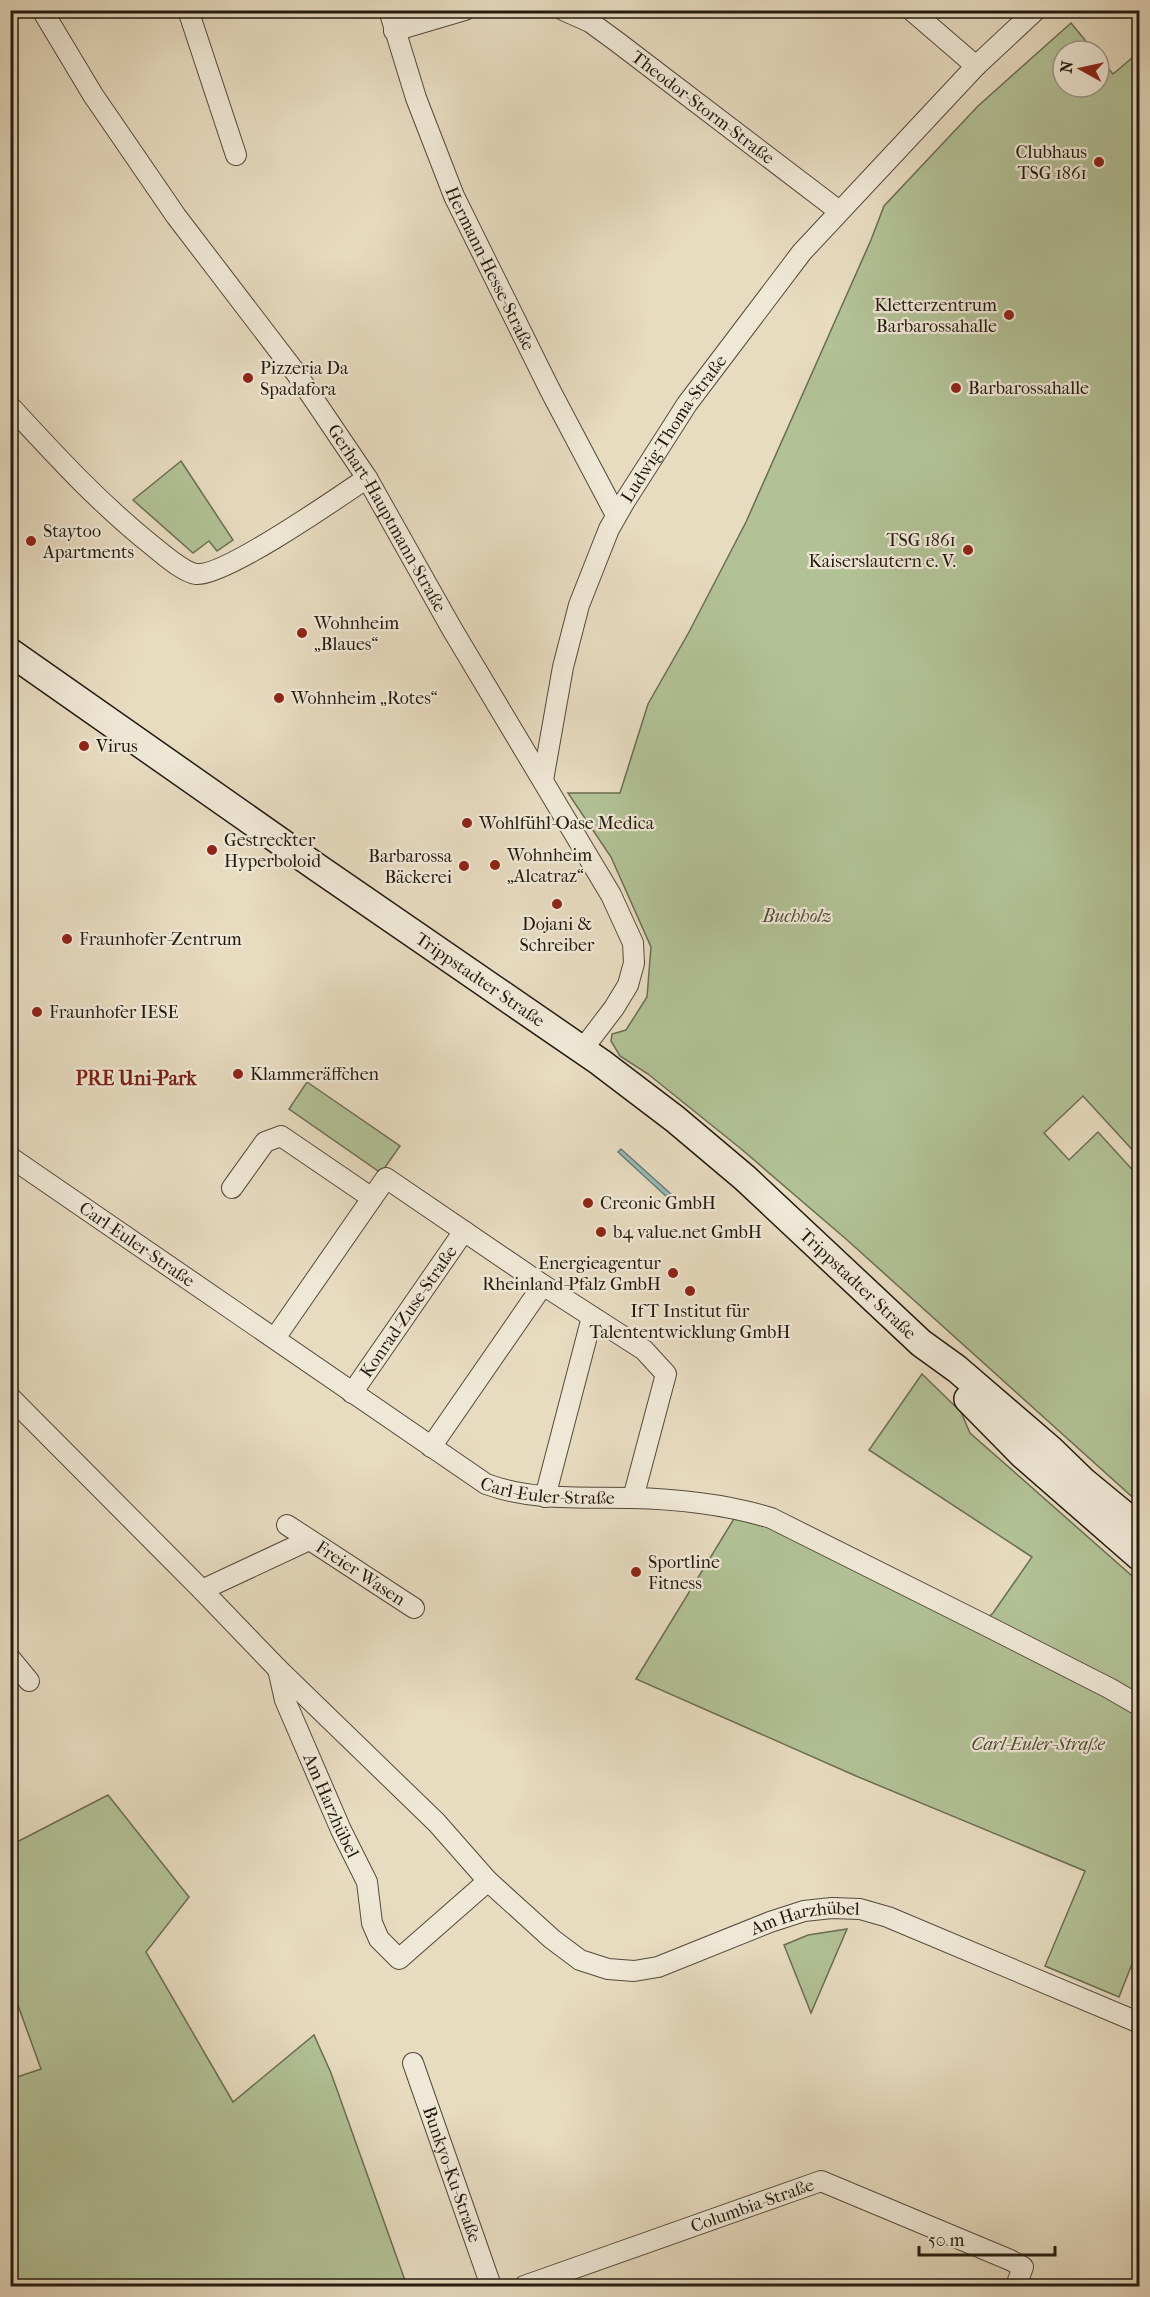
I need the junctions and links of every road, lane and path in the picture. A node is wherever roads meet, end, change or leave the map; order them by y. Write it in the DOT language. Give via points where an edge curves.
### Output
graph roads {
  1 [pos="42,10"];
  2 [pos="188,10"];
  3 [pos="389,10"];
  4 [pos="465,10"];
  5 [pos="563,10"];
  6 [pos="911,10"];
  7 [pos="1036,10"];
  8 [pos="394,31"];
  9 [pos="976,66"];
  10 [pos="236,155"];
  11 [pos="839,211"];
  12 [pos="10,406"];
  13 [pos="368,478"];
  14 [pos="616,515"];
  15 [pos="10,652"];
  16 [pos="543,780"];
  17 [pos="582,1050"];
  18 [pos="10,1157"];
  19 [pos="232,1188"];
  20 [pos="372,1198"];
  21 [pos="464,1231"];
  22 [pos="543,1285"];
  23 [pos="592,1317"];
  24 [pos="275,1338"];
  25 [pos="921,1343"];
  26 [pos="352,1393"];
  27 [pos="10,1397"];
  28 [pos="431,1447"];
  29 [pos="545,1497"];
  30 [pos="633,1498"];
  31 [pos="287,1525"];
  32 [pos="1140,1528"];
  33 [pos="309,1540"];
  34 [pos="1140,1557"];
  35 [pos="202,1590"];
  36 [pos="414,1608"];
  37 [pos="10,1658"];
  38 [pos="278,1669"];
  39 [pos="29,1681"];
  40 [pos="1140,1706"];
  41 [pos="488,1881"];
  42 [pos="1140,2023"];
  43 [pos="413,2063"];
  44 [pos="491,2286"];
  45 [pos="524,2286"];
  46 [pos="1016,2286"];
  1 -- 13 [label="street, Gerhart-Hauptmann-Straße" via="93,95 176,216 296,373"];
  2 -- 10 [label="street"];
  3 -- 8 [label="street, Hermann-Hesse-Straße"];
  4 -- 8 [label="street"];
  5 -- 11 [label="street, Theodor-Storm-Straße" via="590,22"];
  6 -- 9 [label="street"];
  7 -- 9 [label="street, Ludwig-Thoma-Straße"];
  8 -- 14 [label="street, Hermann-Hesse-Straße" via="454,196"];
  9 -- 11 [label="street, Ludwig-Thoma-Straße"];
  11 -- 14 [label="street, Ludwig-Thoma-Straße" via="802,252 687,404"];
  12 -- 13 [label="street" via="121,520 171,561 196,574 250,552"];
  13 -- 16 [label="street, Gerhart-Hauptmann-Straße" via="452,629"];
  14 -- 16 [label="street, Ludwig-Thoma-Straße" via="579,605 563,667"];
  15 -- 17 [label="main road, Trippstadter Straße"];
  16 -- 17 [label="street, Gerhart-Hauptmann-Straße" via="611,895 633,943 634,963 628,985"];
  17 -- 25 [label="main road, Trippstadter Straße" via="746,1178"];
  18 -- 24 [label="street, Carl-Euler-Straße"];
  19 -- 20 [label="street" via="265,1142 281,1136"];
  20 -- 21 [label="street, Konrad-Zuse-Straße" via="386,1178"];
  20 -- 24 [label="street, Konrad-Zuse-Straße"];
  21 -- 22 [label="street, Konrad-Zuse-Straße"];
  21 -- 26 [label="street, Konrad-Zuse-Straße"];
  22 -- 23 [label="street, Konrad-Zuse-Straße"];
  22 -- 28 [label="street"];
  23 -- 29 [label="street"];
  23 -- 30 [label="street, Konrad-Zuse-Straße" via="644,1350 666,1374"];
  24 -- 26 [label="street, Carl-Euler-Straße"];
  25 -- 32 [label="main road, Trippstadter Straße" via="957,1368"];
  25 -- 34 [label="main road, Trippstadter Straße" via="948,1378 1023,1455"];
  26 -- 28 [label="street, Carl-Euler-Straße"];
  27 -- 35 [label="street, Am Harzhübel"];
  28 -- 29 [label="street, Carl-Euler-Straße" via="486,1484 508,1492"];
  29 -- 30 [label="street, Carl-Euler-Straße"];
  30 -- 40 [label="street, Carl-Euler-Straße" via="695,1501 771,1518"];
  31 -- 33 [label="street, Freier Wasen"];
  33 -- 35 [label="street, Freier Wasen"];
  33 -- 36 [label="street, Freier Wasen"];
  35 -- 38 [label="street, Am Harzhübel"];
  37 -- 39 [label="street"];
  38 -- 41 [label="street, Am Harzhübel" via="437,1823"];
  38 -- 41 [label="street, Am Harzhübel" via="285,1700 367,1882 372,1923 379,1940 399,1959"];
  41 -- 42 [label="street, Am Harzhübel" via="580,1960 608,1969 634,1971 658,1967 804,1911 860,1909 888,1917"];
  43 -- 44 [label="street, Bunkyo-Ku-Straße"];
  45 -- 46 [label="street, Columbia-Straße" via="821,2181 1010,2259 1023,2267"];
}
